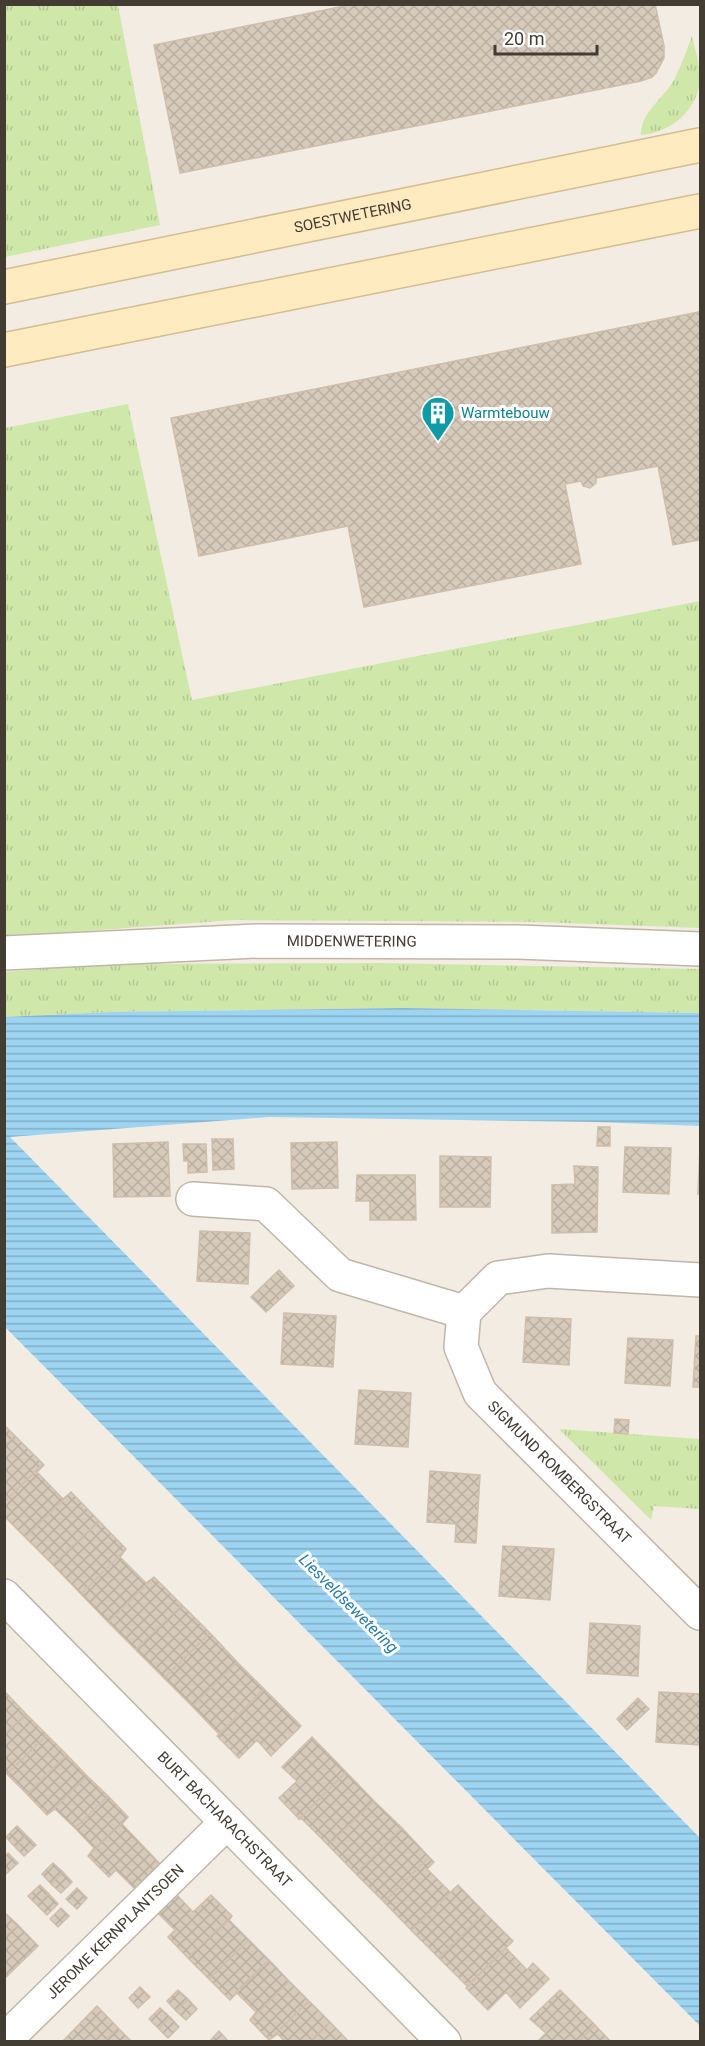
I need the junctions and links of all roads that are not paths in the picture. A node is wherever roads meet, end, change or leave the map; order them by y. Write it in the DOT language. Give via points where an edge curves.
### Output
graph roads {
  1 [pos="700,146"];
  2 [pos="700,211"];
  3 [pos="4,287"];
  4 [pos="4,350"];
  5 [pos="700,949"];
  6 [pos="4,953"];
  7 [pos="193,1198"];
  8 [pos="700,1280"];
  9 [pos="464,1312"];
  10 [pos="4,1596"];
  11 [pos="700,1613"];
  12 [pos="227,1822"];
  13 [pos="4,2041"];
  14 [pos="444,2042"];
  1 -- 3 [label="main road, SOESTWETERING"];
  2 -- 4 [label="main road"];
  5 -- 6 [label="street, MIDDENWETERING" via="518,942 256,941"];
  7 -- 9 [label="street" via="267,1204 340,1275"];
  8 -- 9 [label="street" via="548,1270 498,1278"];
  9 -- 11 [label="street, SIGMUND ROMBERGSTRAAT" via="461,1347 480,1393"];
  10 -- 12 [label="street, BURT BACHARACHSTRAAT"];
  12 -- 13 [label="street, JEROME KERNPLANTSOEN"];
  12 -- 14 [label="street, BURT BACHARACHSTRAAT"];
}
